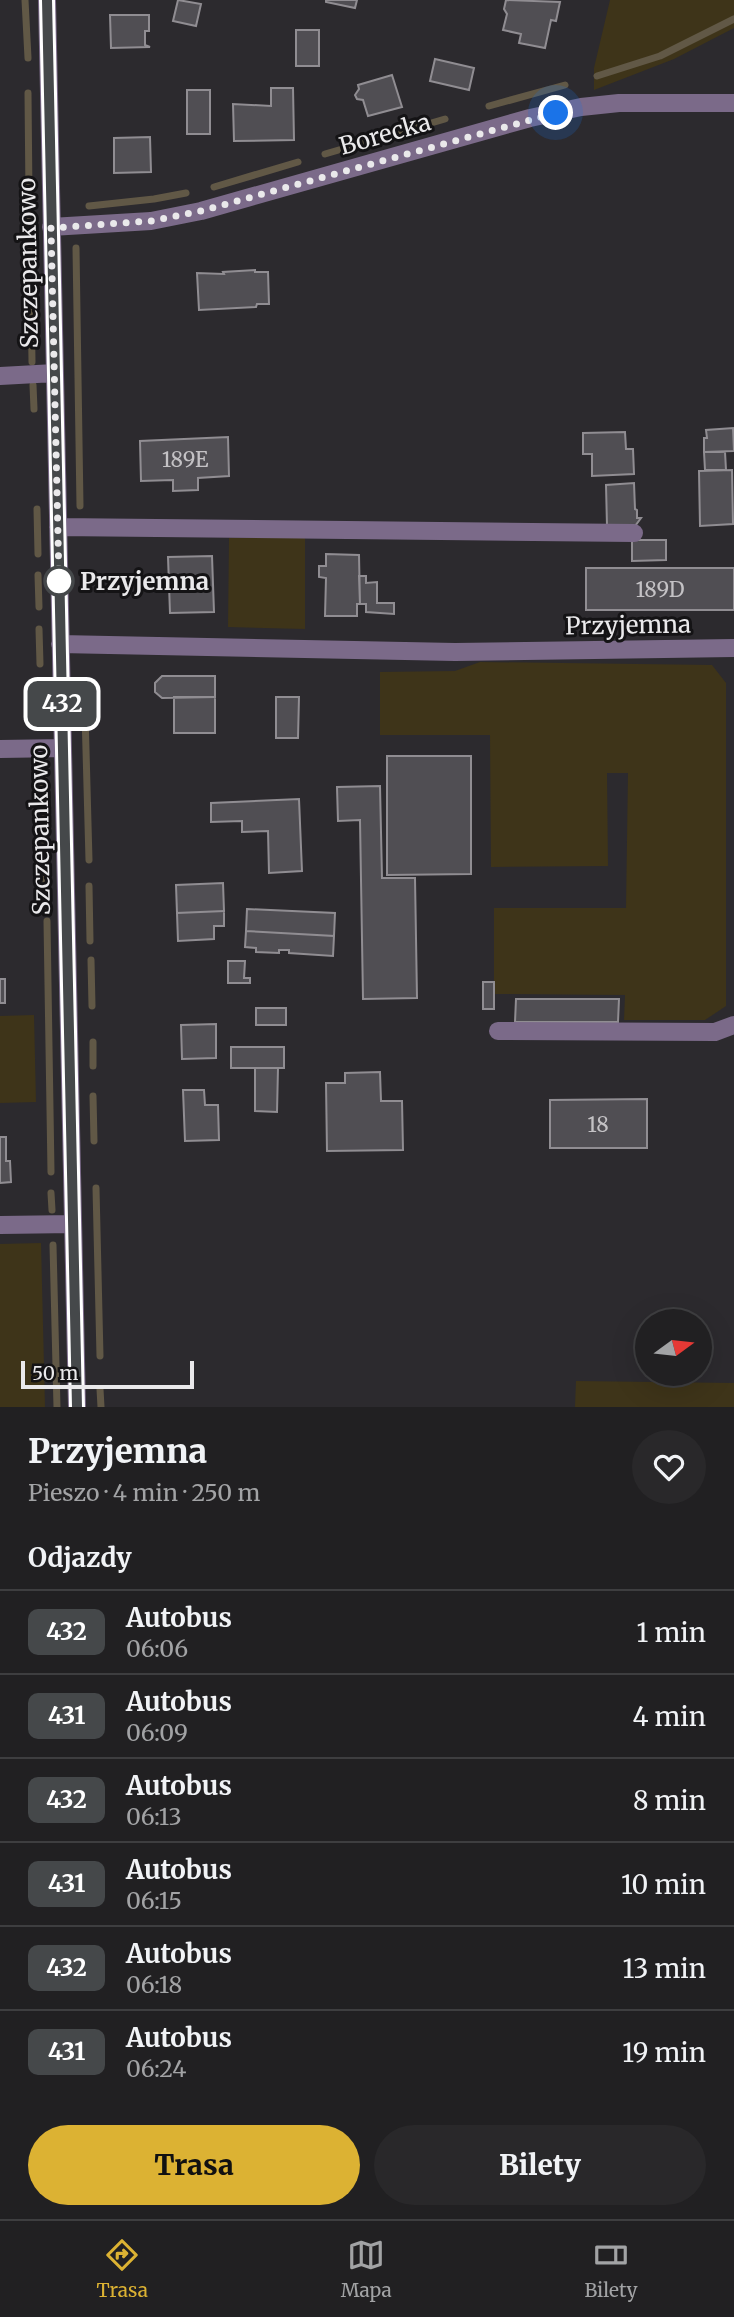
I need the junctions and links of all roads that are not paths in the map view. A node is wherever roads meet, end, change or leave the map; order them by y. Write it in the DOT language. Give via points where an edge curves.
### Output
graph roads {
  1 [pos="47,0"];
  2 [pos="734,103"];
  3 [pos="51,228"];
  4 [pos="55,373"];
  5 [pos="0,376"];
  6 [pos="58,527"];
  7 [pos="634,533"];
  8 [pos="60,644"];
  9 [pos="734,648"];
  10 [pos="63,748"];
  11 [pos="0,749"];
  12 [pos="734,1025"];
  13 [pos="498,1031"];
  14 [pos="73,1224"];
  15 [pos="0,1225"];
  16 [pos="77,1407"];
  1 -- 3 [label="street, Szczepankowo"];
  2 -- 3 [label="street, Borecka" via="581,107 201,211 151,221"];
  3 -- 4 [label="street, Szczepankowo"];
  4 -- 5 [label="street"];
  4 -- 6 [label="street, Szczepankowo"];
  6 -- 7 [label="street"];
  6 -- 8 [label="street, Szczepankowo"];
  8 -- 9 [label="street, Przyjemna" via="456,652"];
  8 -- 10 [label="street, Szczepankowo"];
  10 -- 11 [label="street"];
  10 -- 14 [label="street, Szczepankowo"];
  12 -- 13 [label="street" via="715,1032"];
  14 -- 15 [label="street"];
  14 -- 16 [label="street, Szczepankowo"];
}
